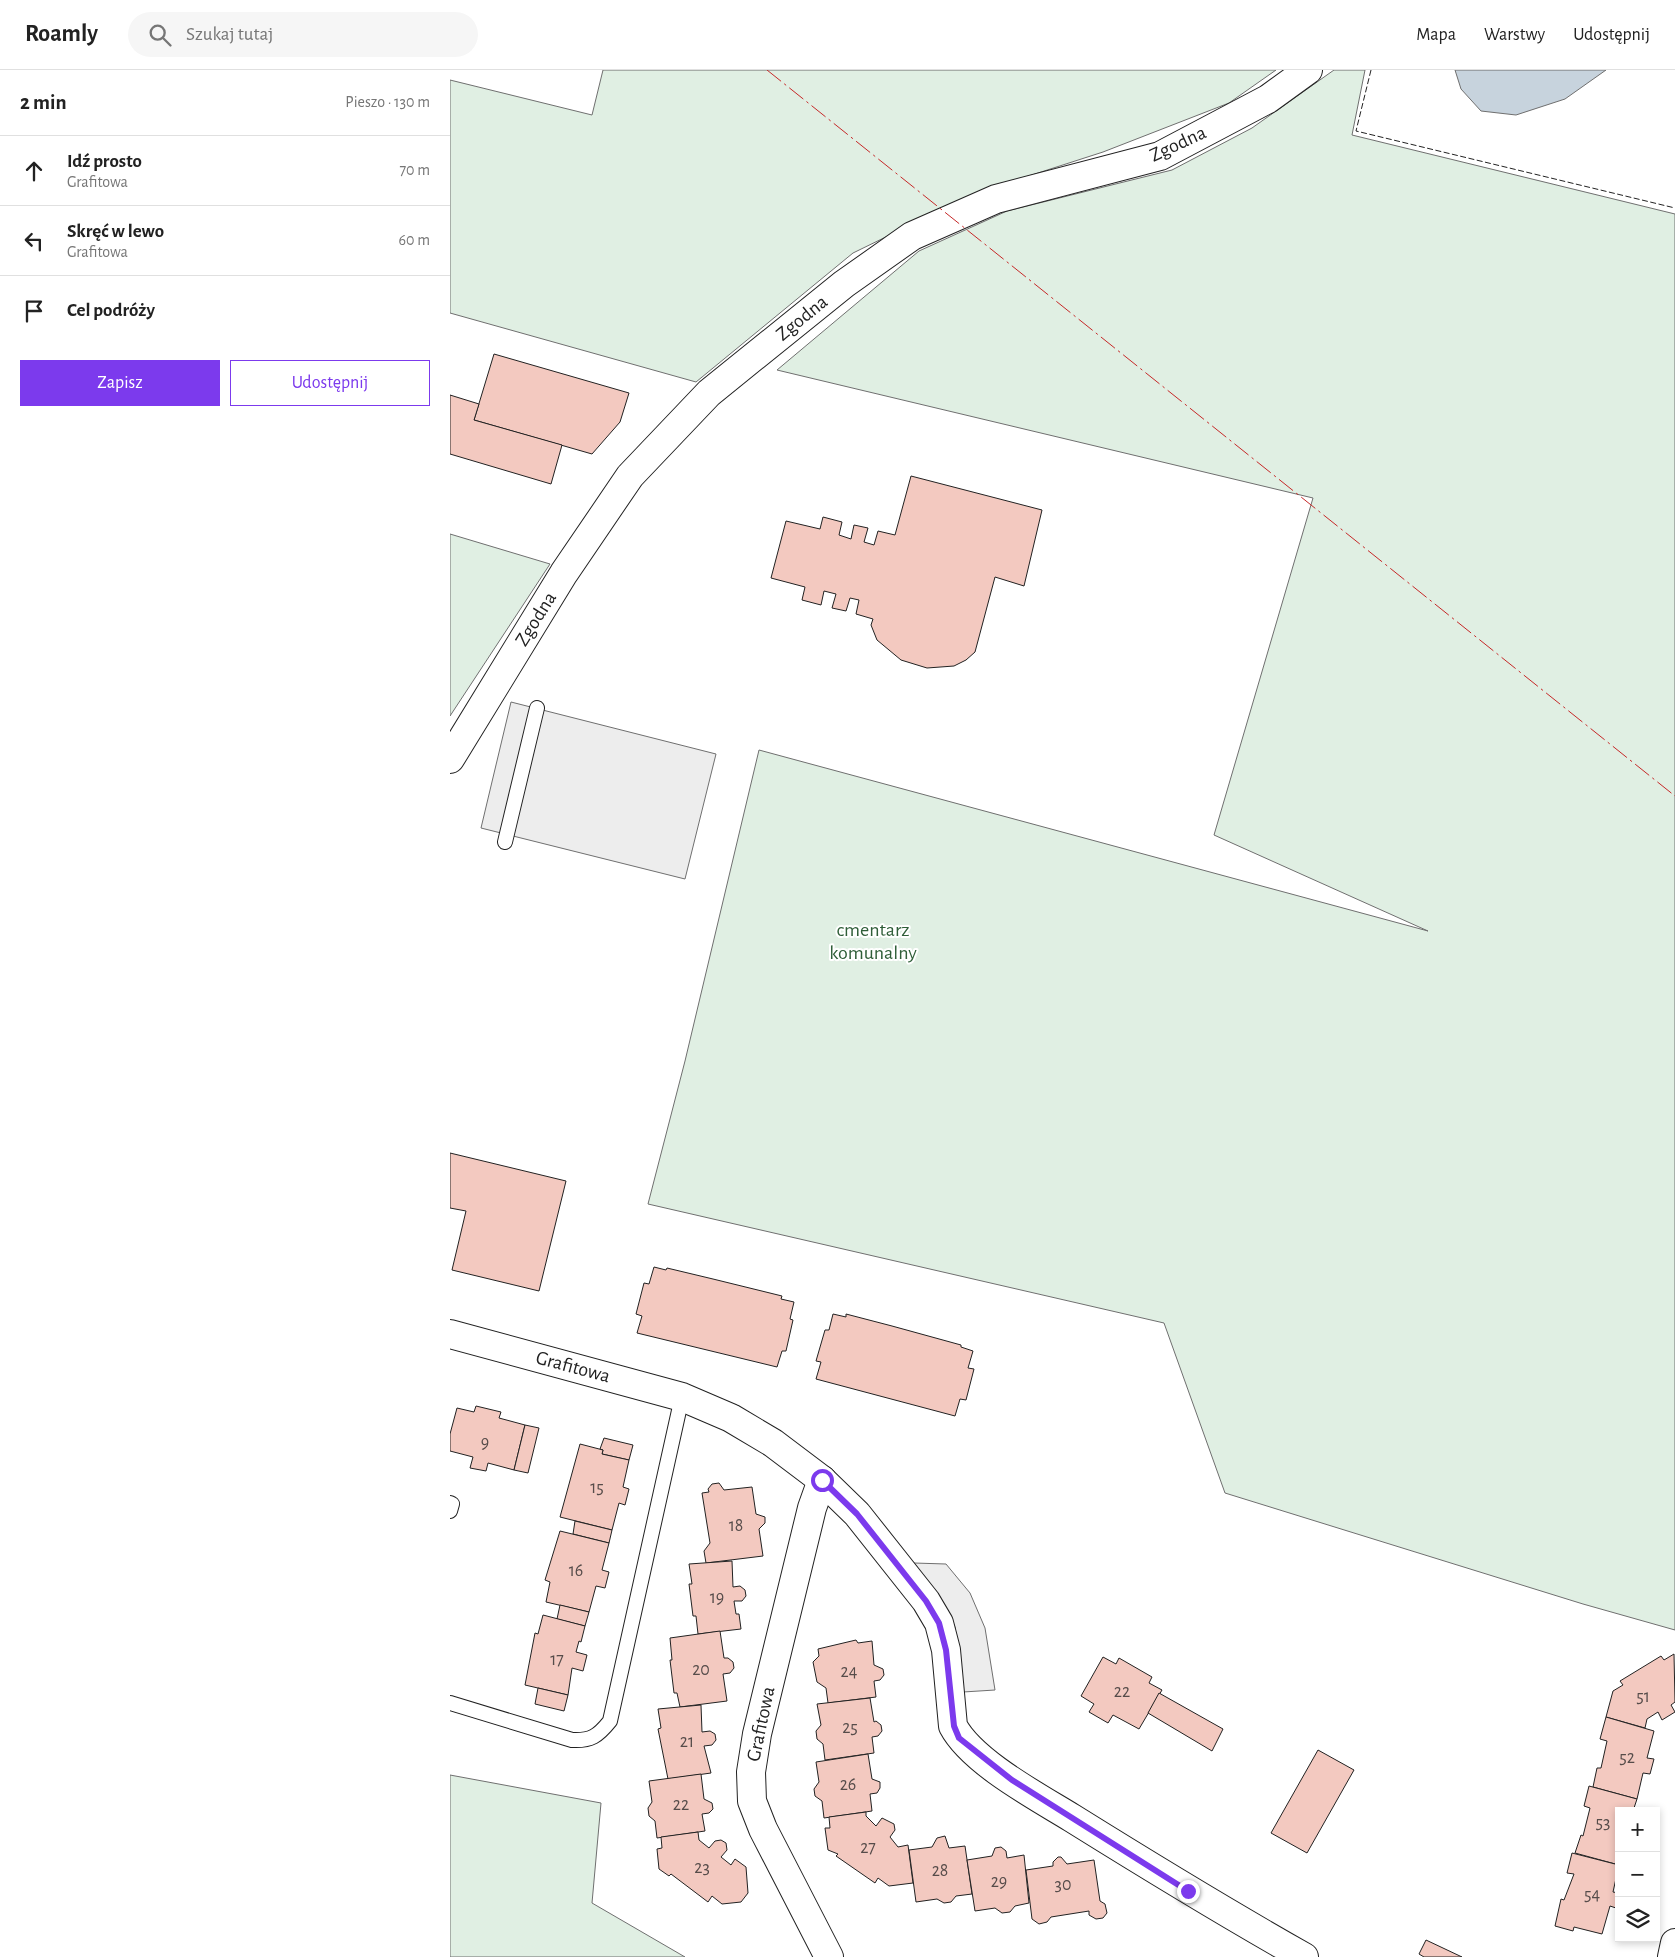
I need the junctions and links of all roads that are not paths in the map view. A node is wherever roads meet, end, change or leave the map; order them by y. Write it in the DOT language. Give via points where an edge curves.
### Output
graph roads {
  1 [pos="1308,70"];
  2 [pos="537,708"];
  3 [pos="450,759"];
  4 [pos="505,842"];
  5 [pos="450,1334"];
  6 [pos="682,1397"];
  7 [pos="822,1480"];
  8 [pos="450,1503"];
  9 [pos="450,1511"];
  10 [pos="450,1703"];
  11 [pos="1675,1943"];
  12 [pos="829,1957"];
  13 [pos="1304,1957"];
  14 [pos="1672,1957"];
  1 -- 3 [label="street, Zgodna" via="1268,99 1160,156 996,199 912,236 844,284 710,393 630,476 564,573"];
  2 -- 4 [label="lane"];
  5 -- 6 [label="street, Grafitowa"];
  6 -- 7 [label="street, Grafitowa" via="731,1418"];
  6 -- 10 [label="lane" via="610,1721 598,1736 572,1740"];
  7 -- 12 [label="street, Grafitowa" via="812,1508 757,1734 752,1800 767,1837"];
  7 -- 13 [label="street, Grafitowa" via="857,1514 926,1601 939,1623 946,1650 954,1726 959,1738 1012,1780 1188,1891"];
  8 -- 9 [label="lane"];
  11 -- 14 [label="street"];
}
